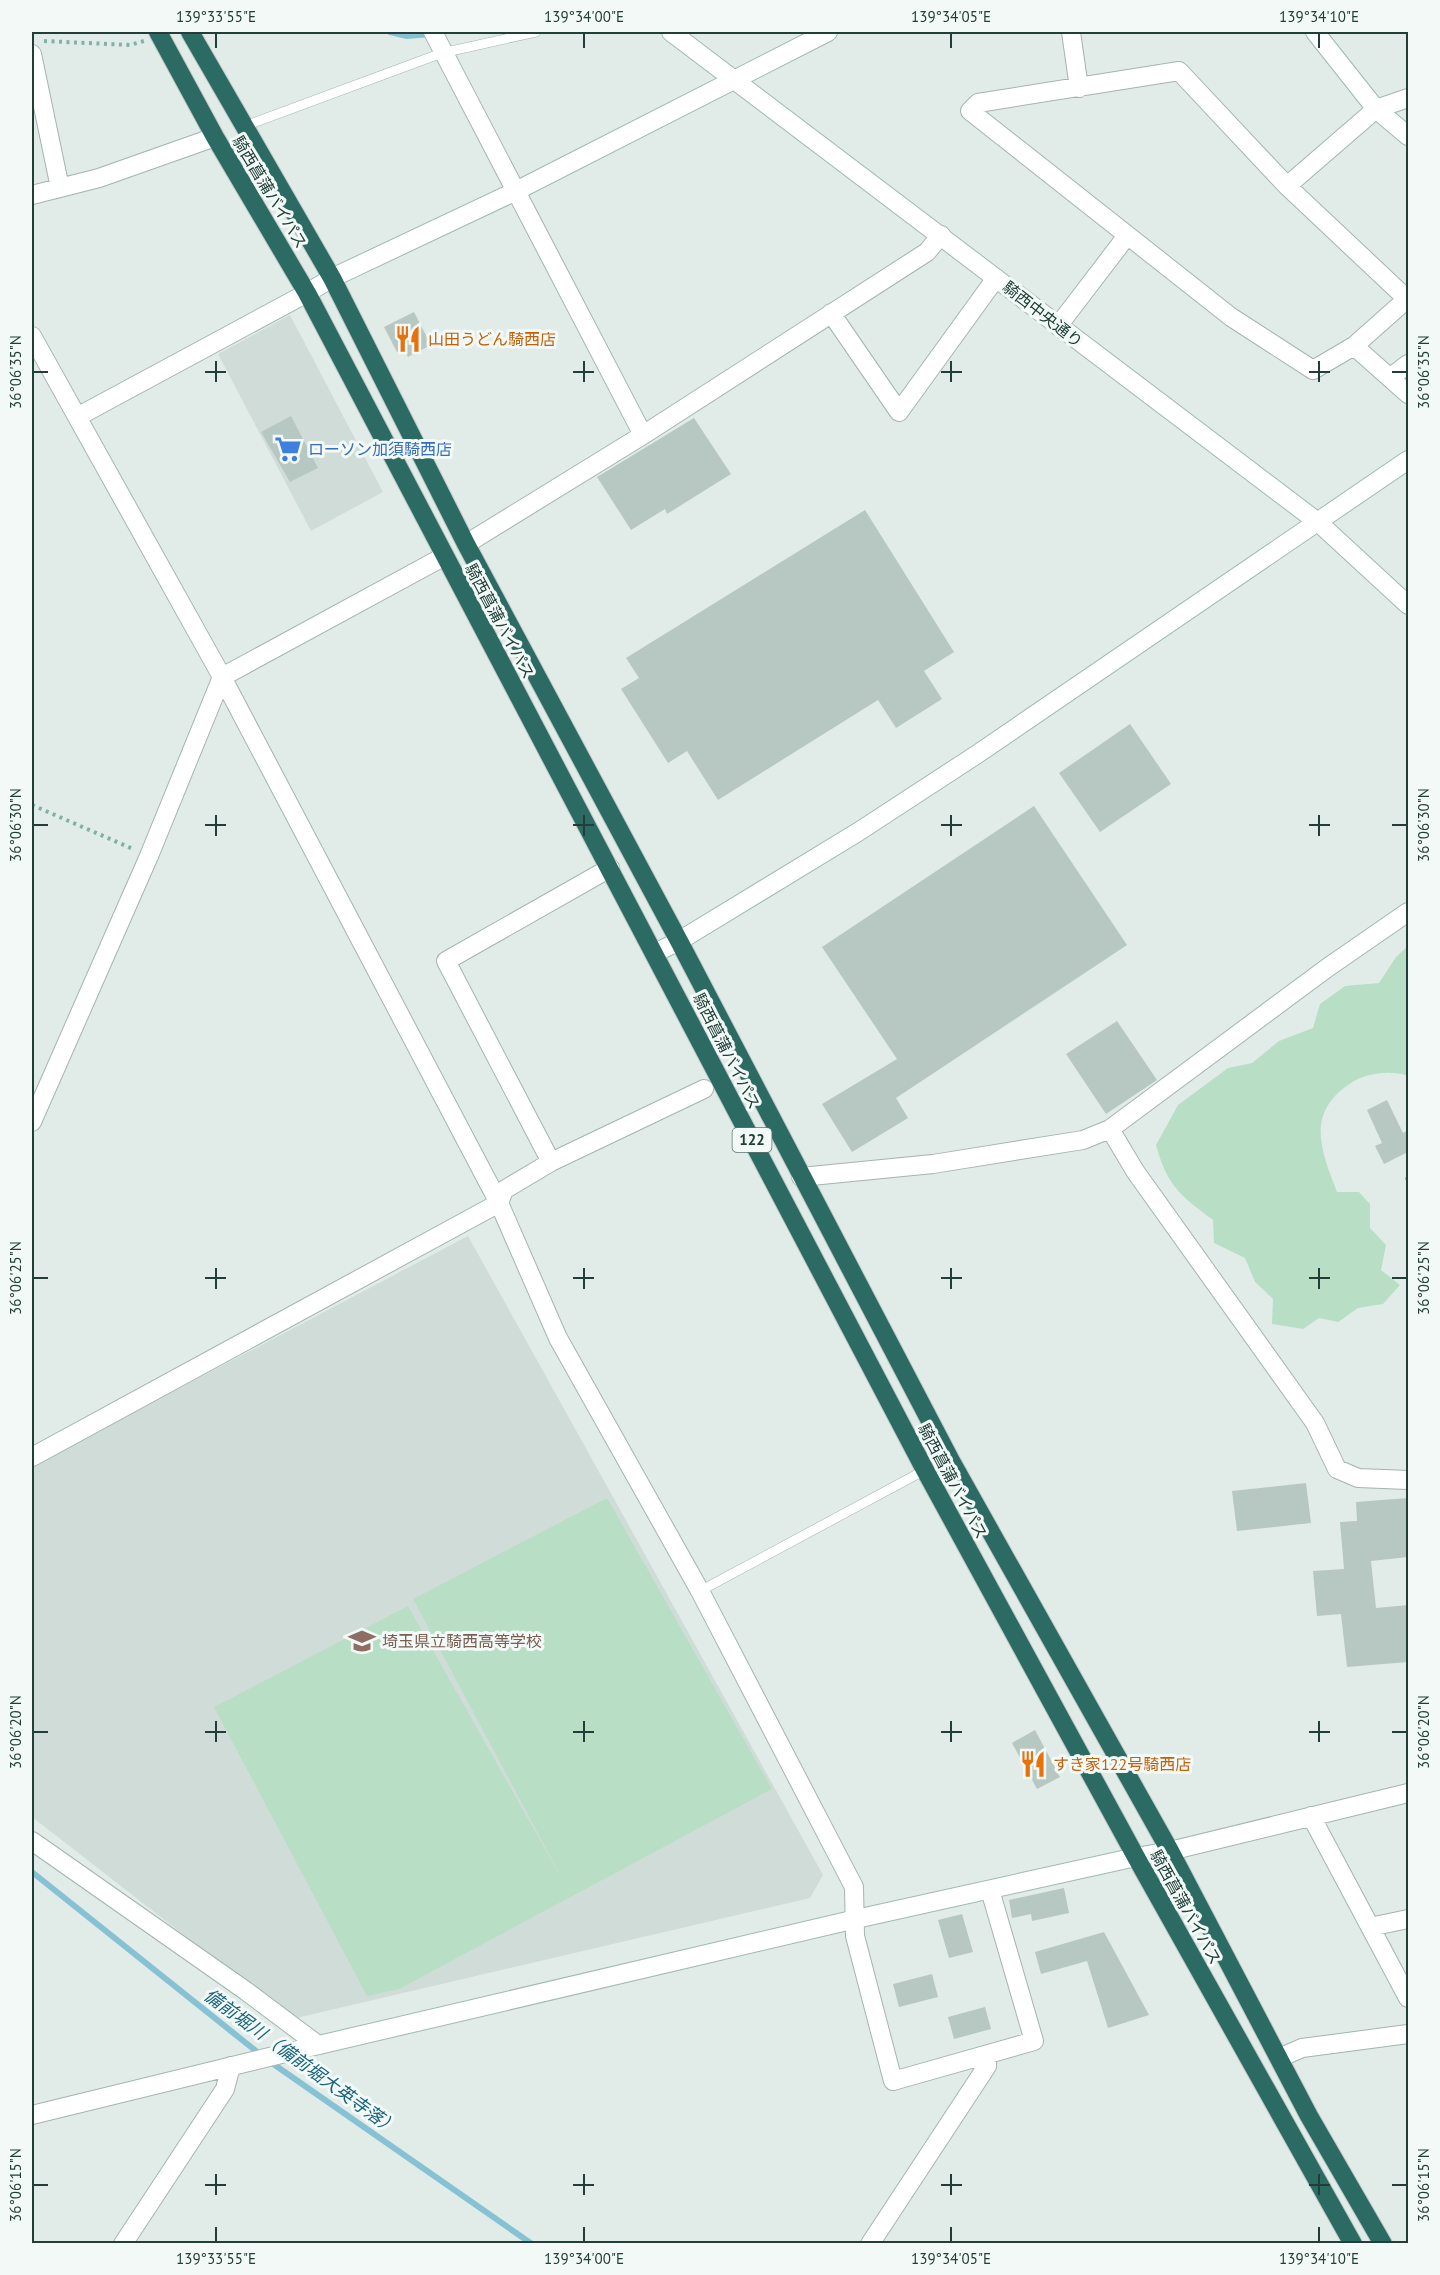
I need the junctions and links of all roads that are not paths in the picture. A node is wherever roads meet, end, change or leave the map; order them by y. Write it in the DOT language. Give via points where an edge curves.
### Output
graph roads {
  1 [pos="190,32"];
  2 [pos="536,32"];
  3 [pos="671,32"];
  4 [pos="828,32"];
  5 [pos="1071,32"];
  6 [pos="1315,32"];
  7 [pos="152,36"];
  8 [pos="438,43"];
  9 [pos="37,47"];
  10 [pos="733,79"];
  11 [pos="1079,87"];
  12 [pos="1408,98"];
  13 [pos="1376,109"];
  14 [pos="245,126"];
  15 [pos="1408,136"];
  16 [pos="215,137"];
  17 [pos="1287,186"];
  18 [pos="60,188"];
  19 [pos="514,192"];
  20 [pos="32,195"];
  21 [pos="941,235"];
  22 [pos="1126,237"];
  23 [pos="332,278"];
  24 [pos="996,278"];
  25 [pos="307,293"];
  26 [pos="831,313"];
  27 [pos="1058,326"];
  28 [pos="32,336"];
  29 [pos="1354,346"];
  30 [pos="1408,364"];
  31 [pos="1391,377"];
  32 [pos="1408,394"];
  33 [pos="77,417"];
  34 [pos="643,435"];
  35 [pos="1408,460"];
  36 [pos="1319,523"];
  37 [pos="466,544"];
  38 [pos="443,557"];
  39 [pos="1408,605"];
  40 [pos="222,676"];
  41 [pos="610,868"];
  42 [pos="1408,912"];
  43 [pos="679,941"];
  44 [pos="655,953"];
  45 [pos="712,1085"];
  46 [pos="32,1122"];
  47 [pos="1110,1129"];
  48 [pos="551,1162"];
  49 [pos="801,1177"];
  50 [pos="499,1203"];
  51 [pos="32,1457"];
  52 [pos="925,1470"];
  53 [pos="1408,1480"];
  54 [pos="700,1591"];
  55 [pos="1408,1792"];
  56 [pos="1311,1816"];
  57 [pos="32,1841"];
  58 [pos="1170,1851"];
  59 [pos="1136,1857"];
  60 [pos="990,1890"];
  61 [pos="1408,1918"];
  62 [pos="856,1919"];
  63 [pos="1370,1927"];
  64 [pos="1408,1998"];
  65 [pos="1408,2034"];
  66 [pos="312,2047"];
  67 [pos="987,2055"];
  68 [pos="1279,2058"];
  69 [pos="231,2066"];
  70 [pos="32,2115"];
  71 [pos="123,2244"];
  72 [pos="870,2244"];
  73 [pos="1353,2244"];
  74 [pos="1383,2244"];
  1 -- 14 [label="highway, 騎西菖蒲バイパス / 122"];
  2 -- 8 [label="lane"];
  3 -- 10 [label="street, 騎西中央通り"];
  4 -- 10 [label="street"];
  5 -- 11 [label="street"];
  6 -- 13 [label="street"];
  7 -- 16 [label="highway, 騎西菖蒲バイパス / 122"];
  8 -- 14 [label="lane"];
  8 -- 19 [label="street"];
  9 -- 18 [label="street"];
  10 -- 19 [label="street"];
  10 -- 21 [label="street, 騎西中央通り"];
  11 -- 17 [label="street" via="1179,71"];
  11 -- 22 [label="street" via="978,103 970,111"];
  12 -- 13 [label="street"];
  13 -- 15 [label="street"];
  13 -- 17 [label="street"];
  14 -- 23 [label="highway, 騎西菖蒲バイパス / 122"];
  16 -- 18 [label="street"];
  16 -- 25 [label="highway, 騎西菖蒲バイパス / 122"];
  17 -- 29 [label="street" via="1407,299"];
  18 -- 20 [label="street"];
  19 -- 23 [label="street"];
  19 -- 34 [label="street"];
  21 -- 24 [label="street, 騎西中央通り"];
  21 -- 26 [label="street" via="927,252"];
  22 -- 27 [label="street"];
  22 -- 29 [label="street" via="1231,317 1313,370"];
  23 -- 25 [label="street"];
  23 -- 37 [label="highway, 騎西菖蒲バイパス / 122"];
  24 -- 26 [label="street" via="899,412"];
  24 -- 27 [label="street, 騎西中央通り"];
  25 -- 33 [label="street"];
  25 -- 38 [label="highway, 騎西菖蒲バイパス / 122"];
  26 -- 34 [label="street"];
  27 -- 36 [label="street, 騎西中央通り"];
  28 -- 33 [label="street"];
  29 -- 31 [label="street"];
  30 -- 31 [label="street"];
  31 -- 32 [label="street"];
  33 -- 40 [label="street"];
  34 -- 37 [label="street"];
  35 -- 36 [label="street"];
  36 -- 39 [label="street, 騎西中央通り"];
  36 -- 43 [label="street" via="1225,582 966,761"];
  37 -- 43 [label="highway, 騎西菖蒲バイパス / 122"];
  38 -- 40 [label="street"];
  38 -- 41 [label="highway, 騎西菖蒲バイパス / 122"];
  40 -- 46 [label="street" via="149,856"];
  40 -- 50 [label="street"];
  41 -- 44 [label="highway, 騎西菖蒲バイパス / 122"];
  41 -- 48 [label="street" via="446,961"];
  42 -- 47 [label="street"];
  43 -- 44 [label="street"];
  43 -- 49 [label="highway, 騎西菖蒲バイパス / 122"];
  44 -- 45 [label="highway, 騎西菖蒲バイパス / 122"];
  45 -- 48 [label="street"];
  45 -- 52 [label="highway, 騎西菖蒲バイパス / 122"];
  47 -- 49 [label="street" via="1083,1140 933,1164"];
  47 -- 53 [label="street" via="1135,1171 1315,1423 1337,1468 1358,1478"];
  48 -- 50 [label="street" via="504,1191"];
  49 -- 58 [label="highway, 騎西菖蒲バイパス / 122" via="951,1461"];
  50 -- 51 [label="street"];
  50 -- 54 [label="street" via="558,1338"];
  52 -- 54 [label="lane"];
  52 -- 59 [label="highway, 騎西菖蒲バイパス / 122"];
  54 -- 62 [label="street" via="854,1887"];
  55 -- 56 [label="street"];
  56 -- 58 [label="street"];
  56 -- 63 [label="street"];
  57 -- 66 [label="street" via="246,1991"];
  58 -- 59 [label="street"];
  58 -- 68 [label="highway, 騎西菖蒲バイパス / 122"];
  59 -- 60 [label="street"];
  59 -- 73 [label="highway, 騎西菖蒲バイパス / 122"];
  60 -- 62 [label="street"];
  60 -- 67 [label="street" via="1034,2041"];
  61 -- 63 [label="street"];
  62 -- 66 [label="street"];
  62 -- 67 [label="street" via="855,1936 893,2081"];
  63 -- 64 [label="street"];
  65 -- 68 [label="street" via="1302,2048"];
  66 -- 69 [label="street"];
  67 -- 72 [label="street" via="987,2066"];
  68 -- 74 [label="highway, 騎西菖蒲バイパス / 122"];
  69 -- 70 [label="street"];
  69 -- 71 [label="street" via="225,2089"];
}
